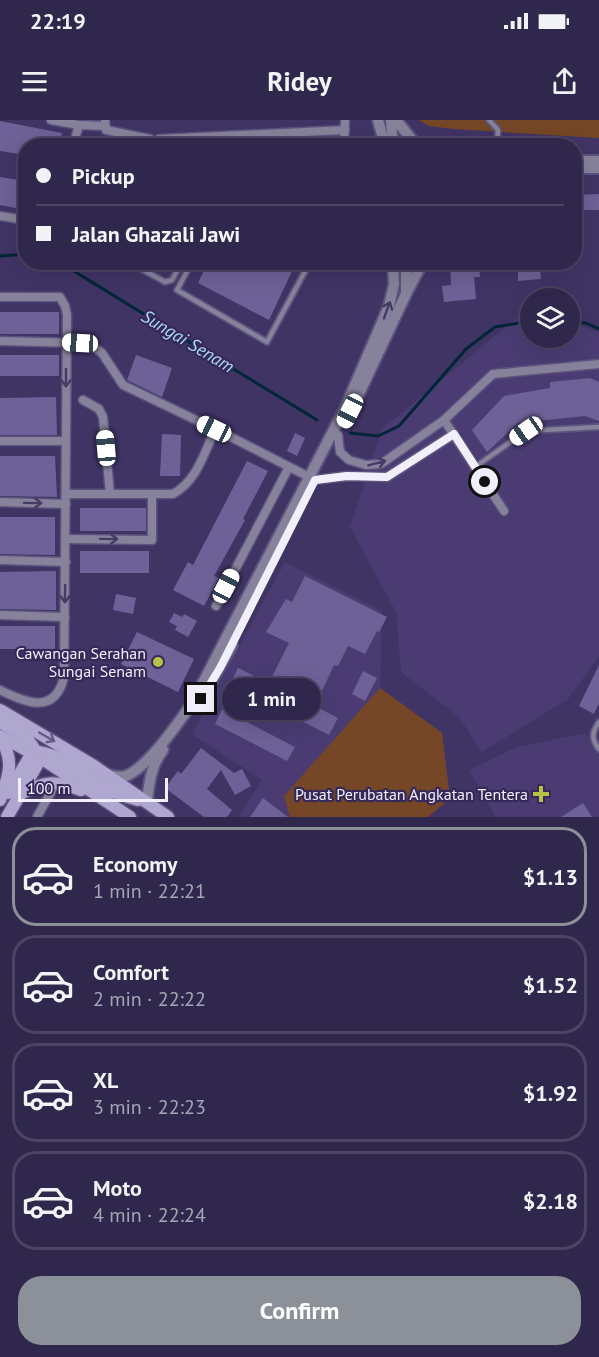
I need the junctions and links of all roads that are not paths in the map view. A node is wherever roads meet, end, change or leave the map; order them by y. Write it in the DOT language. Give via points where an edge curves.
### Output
graph roads {
  1 [pos="51,120"];
  2 [pos="377,120"];
  3 [pos="391,120"];
  4 [pos="396,120"];
  5 [pos="489,120"];
  6 [pos="105,123"];
  7 [pos="78,125"];
  8 [pos="345,125"];
  9 [pos="123,133"];
  10 [pos="75,138"];
  11 [pos="122,138"];
  12 [pos="141,138"];
  13 [pos="174,138"];
  14 [pos="378,138"];
  15 [pos="383,138"];
  16 [pos="392,138"];
  17 [pos="411,138"];
  18 [pos="498,138"];
  19 [pos="582,161"];
  20 [pos="599,161"];
  21 [pos="582,168"];
  22 [pos="599,168"];
  23 [pos="0,216"];
  24 [pos="18,219"];
  25 [pos="143,270"];
  26 [pos="178,270"];
  27 [pos="188,270"];
  28 [pos="306,270"];
  29 [pos="393,270"];
  30 [pos="398,270"];
  31 [pos="406,270"];
  32 [pos="418,270"];
  33 [pos="394,286"];
  34 [pos="405,294"];
  35 [pos="0,297"];
  36 [pos="0,341"];
  37 [pos="67,342"];
  38 [pos="599,364"];
  39 [pos="83,400"];
  40 [pos="444,420"];
  41 [pos="599,427"];
  42 [pos="214,429"];
  43 [pos="454,434"];
  44 [pos="338,435"];
  45 [pos="0,441"];
  46 [pos="66,441"];
  47 [pos="289,467"];
  48 [pos="476,467"];
  49 [pos="312,479"];
  50 [pos="67,494"];
  51 [pos="111,494"];
  52 [pos="152,494"];
  53 [pos="0,502"];
  54 [pos="66,504"];
  55 [pos="504,511"];
  56 [pos="66,539"];
  57 [pos="0,560"];
  58 [pos="66,562"];
  59 [pos="216,606"];
  60 [pos="0,615"];
  61 [pos="65,618"];
  62 [pos="0,690"];
  63 [pos="0,710"];
  64 [pos="0,722"];
  65 [pos="599,722"];
  66 [pos="0,736"];
  67 [pos="599,749"];
  68 [pos="37,754"];
  69 [pos="108,774"];
  70 [pos="56,783"];
  71 [pos="20,794"];
  72 [pos="98,796"];
  73 [pos="0,800"];
  74 [pos="147,802"];
  75 [pos="0,806"];
  76 [pos="7,817"];
  77 [pos="37,817"];
  78 [pos="130,817"];
  79 [pos="168,817"];
  1 -- 7 [label="street"];
  2 -- 14 [label="street"];
  2 -- 15 [label="street"];
  3 -- 16 [label="street"];
  4 -- 17 [label="street"];
  5 -- 18 [label="lane" via="498,130"];
  6 -- 7 [label="street"];
  6 -- 9 [label="street" via="106,130"];
  7 -- 10 [label="street"];
  8 -- 13 [label="street"];
  9 -- 11 [label="lane"];
  9 -- 12 [label="street"];
  19 -- 20 [label="street"];
  21 -- 22 [label="street"];
  23 -- 24 [label="street"];
  25 -- 26 [label="lane" via="165,282 172,280"];
  27 -- 28 [label="lane" via="177,290 267,342"];
  29 -- 33 [label="street"];
  30 -- 33 [label="street"];
  31 -- 34 [label="street"];
  32 -- 34 [label="street"];
  49 -- 33 [label="street, one-way" via="364,366"];
  34 -- 44 [label="street"];
  35 -- 37 [label="street" via="60,297 67,315"];
  36 -- 37 [label="street"];
  37 -- 42 [label="street" via="94,348 102,353 123,385"];
  37 -- 46 [label="street, one-way"];
  38 -- 40 [label="street" via="493,374"];
  39 -- 51 [label="street" via="99,409 103,417"];
  40 -- 43 [label="street"];
  44 -- 40 [label="street, one-way" via="340,452 349,460 381,464"];
  41 -- 48 [label="lane" via="526,431"];
  42 -- 47 [label="street"];
  42 -- 52 [label="street" via="185,488 173,494"];
  43 -- 48 [label="street"];
  43 -- 49 [label="street" via="387,477"];
  44 -- 49 [label="street"];
  45 -- 46 [label="street"];
  46 -- 50 [label="street"];
  47 -- 49 [label="street"];
  47 -- 59 [label="street"];
  48 -- 55 [label="street"];
  49 -- 69 [label="street" via="193,702 173,731 128,775"];
  49 -- 74 [label="street" via="220,668 192,715 157,758 149,779"];
  50 -- 51 [label="street"];
  50 -- 54 [label="street"];
  51 -- 52 [label="street"];
  56 -- 52 [label="street, one-way" via="152,540"];
  53 -- 54 [label="street, one-way"];
  54 -- 56 [label="street"];
  56 -- 58 [label="street"];
  57 -- 58 [label="street"];
  58 -- 61 [label="street, one-way"];
  60 -- 61 [label="street"];
  61 -- 62 [label="street" via="64,677 57,695 35,704"];
  63 -- 69 [label="main road, one-way"];
  64 -- 68 [label="main road" via="26,737"];
  65 -- 67 [label="lane" via="593,736"];
  66 -- 68 [label="main road"];
  66 -- 73 [label="main road" via="10,763"];
  68 -- 71 [label="main road"];
  68 -- 72 [label="main road"];
  68 -- 74 [label="main road" via="48,753 114,793"];
  68 -- 75 [label="main road"];
  69 -- 74 [label="main road"];
  70 -- 71 [label="main road" via="43,783"];
  70 -- 72 [label="main road"];
  70 -- 77 [label="street"];
  71 -- 76 [label="main road"];
  72 -- 78 [label="main road"];
  74 -- 79 [label="main road"];
}
